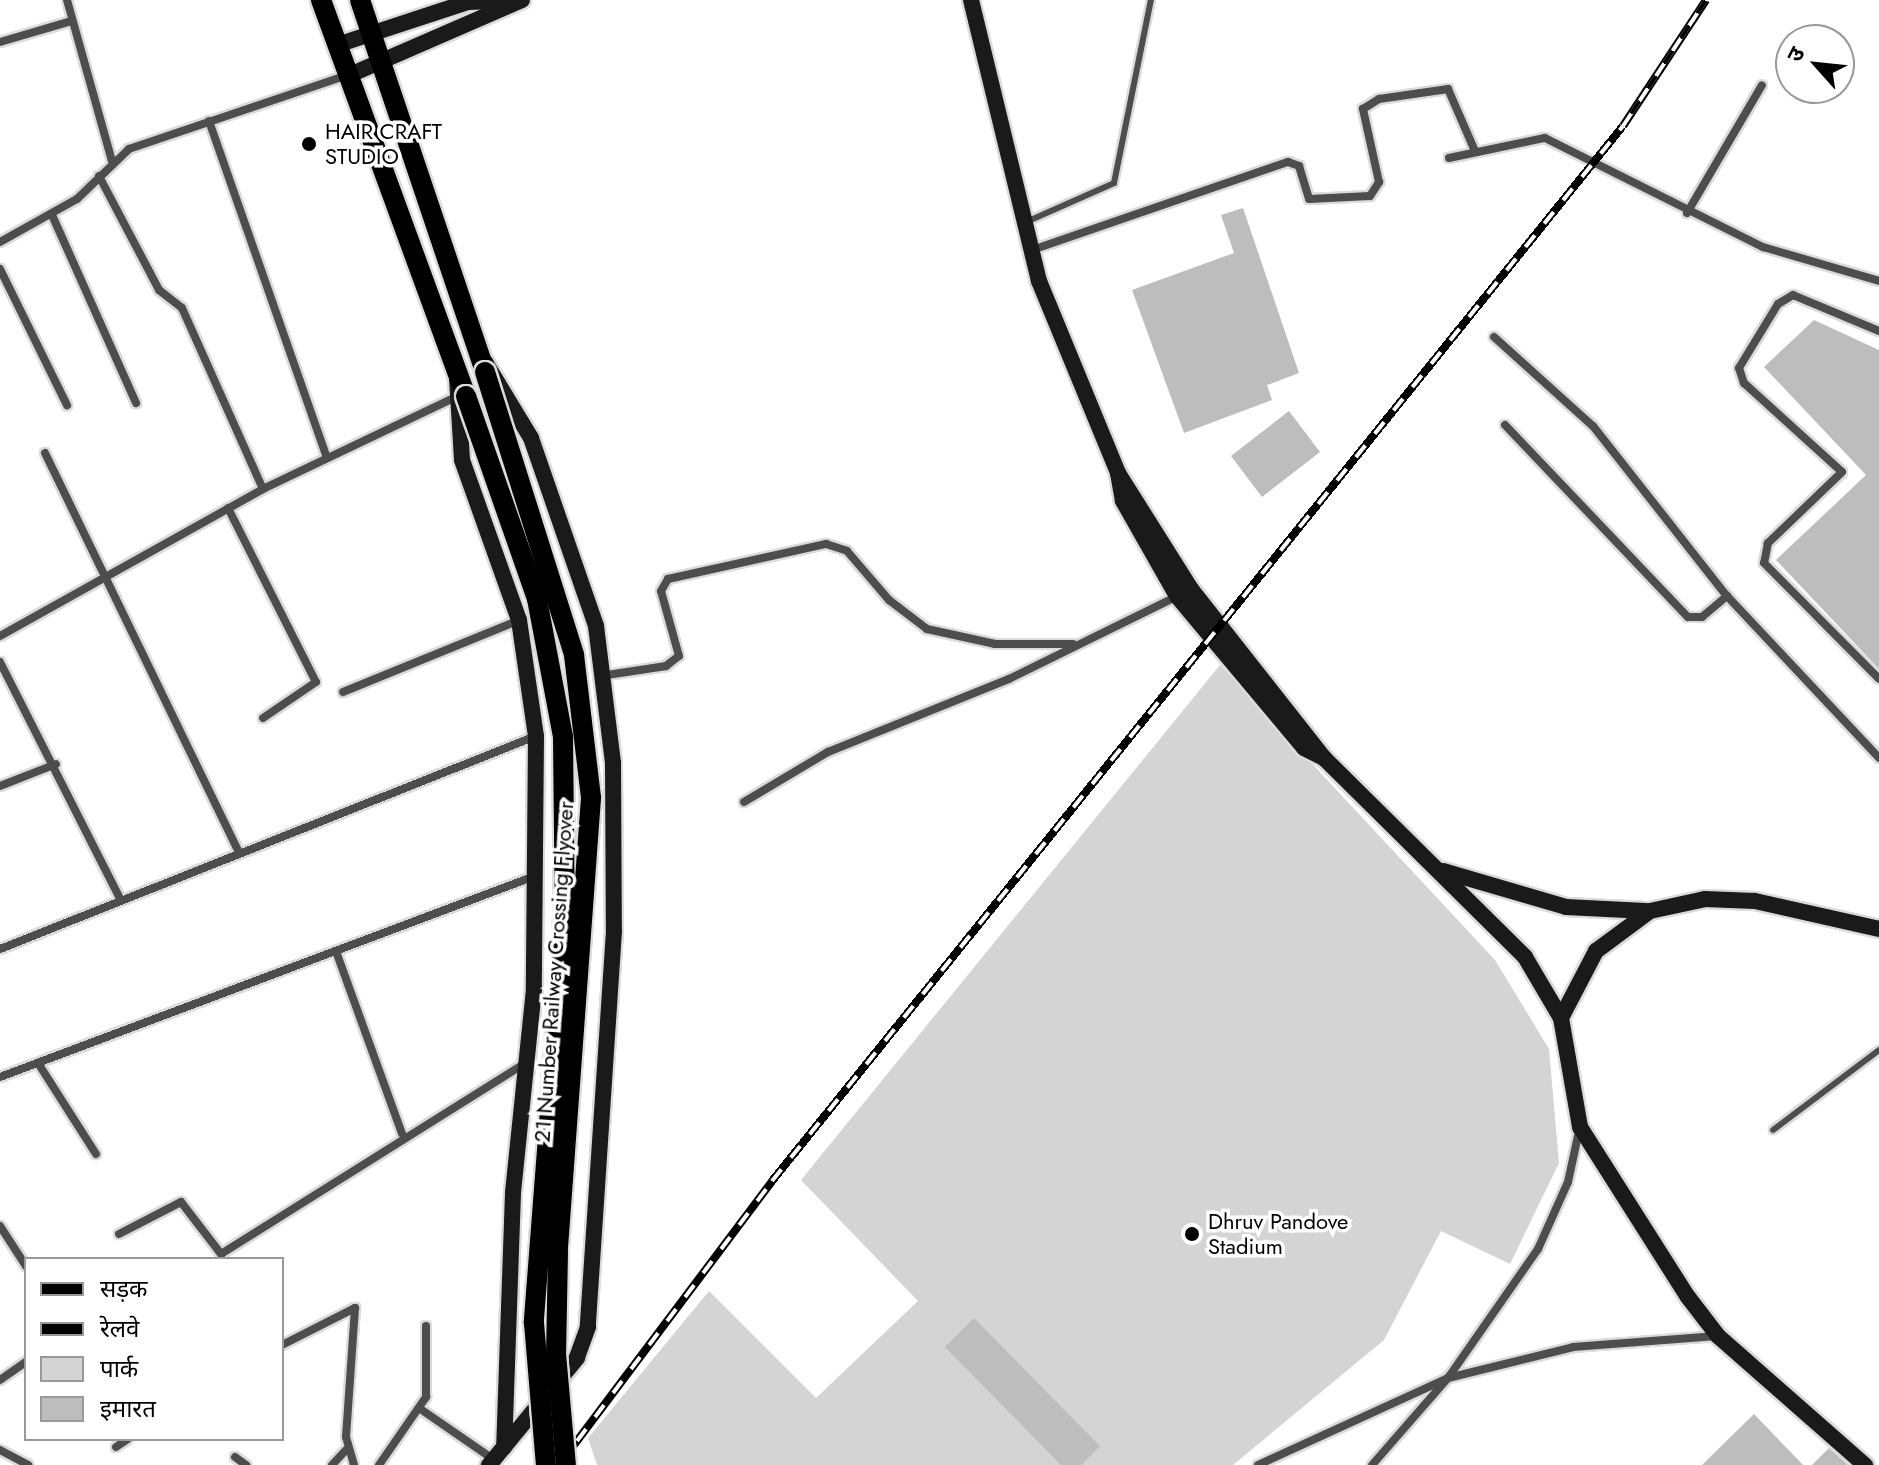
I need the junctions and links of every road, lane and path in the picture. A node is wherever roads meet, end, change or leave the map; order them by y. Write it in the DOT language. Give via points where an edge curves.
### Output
graph roads {
  1 [pos="67,0"];
  2 [pos="321,0"];
  3 [pos="360,0"];
  4 [pos="522,0"];
  5 [pos="971,0"];
  6 [pos="984,0"];
  7 [pos="1151,0"];
  8 [pos="72,21"];
  9 [pos="980,25"];
  10 [pos="375,33"];
  11 [pos="0,42"];
  12 [pos="340,44"];
  13 [pos="384,60"];
  14 [pos="352,74"];
  15 [pos="1762,85"];
  16 [pos="209,121"];
  17 [pos="1475,151"];
  18 [pos="1449,158"];
  19 [pos="112,161"];
  20 [pos="99,176"];
  21 [pos="1687,213"];
  22 [pos="52,215"];
  23 [pos="1024,222"];
  24 [pos="0,242"];
  25 [pos="1031,251"];
  26 [pos="0,269"];
  27 [pos="1879,281"];
  28 [pos="1879,331"];
  29 [pos="1494,337"];
  30 [pos="482,362"];
  31 [pos="461,396"];
  32 [pos="136,403"];
  33 [pos="67,405"];
  34 [pos="1505,425"];
  35 [pos="45,453"];
  36 [pos="327,458"];
  37 [pos="263,489"];
  38 [pos="228,508"];
  39 [pos="103,579"];
  40 [pos="1184,592"];
  41 [pos="1727,596"];
  42 [pos="519,620"];
  43 [pos="0,636"];
  44 [pos="1073,644"];
  45 [pos="0,662"];
  46 [pos="607,675"];
  47 [pos="1879,679"];
  48 [pos="343,692"];
  49 [pos="263,718"];
  50 [pos="536,736"];
  51 [pos="1879,758"];
  52 [pos="56,764"];
  53 [pos="0,786"];
  54 [pos="744,802"];
  55 [pos="239,853"];
  56 [pos="1438,870"];
  57 [pos="539,875"];
  58 [pos="121,900"];
  59 [pos="1650,911"];
  60 [pos="1879,929"];
  61 [pos="0,949"];
  62 [pos="337,954"];
  63 [pos="1561,1018"];
  64 [pos="1879,1050"];
  65 [pos="529,1061"];
  66 [pos="38,1063"];
  67 [pos="0,1077"];
  68 [pos="1580,1127"];
  69 [pos="1773,1130"];
  70 [pos="402,1134"];
  71 [pos="96,1154"];
  72 [pos="0,1226"];
  73 [pos="119,1234"];
  74 [pos="24,1263"];
  75 [pos="426,1326"];
  76 [pos="1718,1336"];
  77 [pos="284,1344"];
  78 [pos="24,1363"];
  79 [pos="1448,1378"];
  80 [pos="0,1380"];
  81 [pos="419,1408"];
  82 [pos="125,1441"];
  83 [pos="116,1447"];
  84 [pos="0,1450"];
  85 [pos="346,1450"];
  86 [pos="235,1457"];
  87 [pos="495,1457"];
  88 [pos="28,1465"];
  89 [pos="246,1465"];
  90 [pos="332,1465"];
  91 [pos="354,1465"];
  92 [pos="379,1465"];
  93 [pos="546,1465"];
  94 [pos="566,1465"];
  95 [pos="1258,1465"];
  96 [pos="1372,1465"];
  97 [pos="1865,1465"];
  1 -- 8 [label="street"];
  2 -- 12 [label="main road, 21 Number Railway Crossing Flyover"];
  3 -- 10 [label="main road, 21 Number Railway Crossing Flyover"];
  4 -- 10 [label="street" via="468,2"];
  4 -- 13 [label="street"];
  5 -- 9 [label="street"];
  6 -- 9 [label="street"];
  7 -- 23 [label="lane" via="1114,183"];
  8 -- 11 [label="street"];
  8 -- 19 [label="street"];
  9 -- 23 [label="street"];
  10 -- 12 [label="street"];
  10 -- 13 [label="main road, 21 Number Railway Crossing Flyover"];
  12 -- 14 [label="main road, 21 Number Railway Crossing Flyover"];
  13 -- 14 [label="street"];
  13 -- 30 [label="main road, 21 Number Railway Crossing Flyover"];
  14 -- 16 [label="street"];
  14 -- 31 [label="main road, 21 Number Railway Crossing Flyover" via="457,371"];
  15 -- 21 [label="street"];
  16 -- 19 [label="street"];
  16 -- 36 [label="street"];
  17 -- 18 [label="street"];
  17 -- 21 [label="street" via="1545,138"];
  17 -- 25 [label="street" via="1448,89 1379,99 1363,109 1379,182 1370,196 1309,199 1299,166 1288,162"];
  19 -- 20 [label="street"];
  20 -- 22 [label="street"];
  20 -- 37 [label="street" via="159,290 182,308"];
  21 -- 27 [label="street" via="1788,258"];
  22 -- 24 [label="street"];
  22 -- 32 [label="street"];
  23 -- 25 [label="street"];
  25 -- 40 [label="street" via="1066,359 1118,473 1123,501"];
  26 -- 33 [label="street"];
  28 -- 47 [label="street" via="1793,295 1778,304 1739,368 1744,383 1842,472 1768,543 1764,563"];
  29 -- 41 [label="street" via="1593,426"];
  30 -- 46 [label="street" via="531,438 583,582"];
  30 -- 94 [label="main road, 21 Number Railway Crossing Flyover, bridge" via="574,655 591,798 558,1252 556,1354"];
  31 -- 36 [label="street"];
  31 -- 42 [label="street" via="462,460"];
  31 -- 93 [label="main road, 21 Number Railway Crossing Flyover, bridge" via="537,599 563,737 565,916 534,1323"];
  34 -- 41 [label="street" via="1688,617 1702,617"];
  35 -- 39 [label="street"];
  36 -- 37 [label="street"];
  37 -- 38 [label="street"];
  38 -- 39 [label="street"];
  38 -- 49 [label="street" via="316,682"];
  39 -- 43 [label="street"];
  39 -- 55 [label="street"];
  40 -- 44 [label="street"];
  40 -- 56 [label="street" via="1304,748 1324,758"];
  41 -- 51 [label="street"];
  42 -- 48 [label="street"];
  42 -- 50 [label="street"];
  44 -- 46 [label="street" via="995,644 927,629 889,600 847,551 826,544 668,579 661,591 679,656 666,666"];
  44 -- 54 [label="street" via="1009,679 828,752"];
  45 -- 52 [label="street"];
  46 -- 87 [label="street" via="606,930 588,1327 577,1358"];
  50 -- 55 [label="street"];
  50 -- 57 [label="street"];
  52 -- 53 [label="street"];
  52 -- 58 [label="street"];
  55 -- 58 [label="street"];
  56 -- 59 [label="street" via="1566,907"];
  56 -- 63 [label="street" via="1507,933"];
  57 -- 62 [label="street"];
  57 -- 65 [label="street" via="544,927"];
  58 -- 61 [label="street"];
  59 -- 60 [label="street" via="1705,899 1755,901"];
  59 -- 63 [label="street" via="1596,951"];
  62 -- 66 [label="street"];
  62 -- 70 [label="street"];
  63 -- 68 [label="street"];
  64 -- 69 [label="lane"];
  65 -- 70 [label="street"];
  65 -- 87 [label="street" via="513,1193"];
  66 -- 67 [label="street"];
  66 -- 71 [label="street"];
  68 -- 76 [label="street"];
  68 -- 79 [label="street" via="1552,1225"];
  70 -- 73 [label="street" via="221,1254 181,1202"];
  72 -- 74 [label="street"];
  75 -- 81 [label="street" via="429,1375"];
  76 -- 79 [label="street" via="1573,1347"];
  76 -- 97 [label="street"];
  77 -- 85 [label="street" via="346,1306 355,1308"];
  78 -- 80 [label="street"];
  79 -- 95 [label="street"];
  79 -- 96 [label="street"];
  81 -- 87 [label="street"];
  81 -- 92 [label="street"];
  82 -- 83 [label="street"];
  84 -- 88 [label="street"];
  85 -- 90 [label="street"];
  85 -- 91 [label="street"];
  86 -- 89 [label="street"];
}
